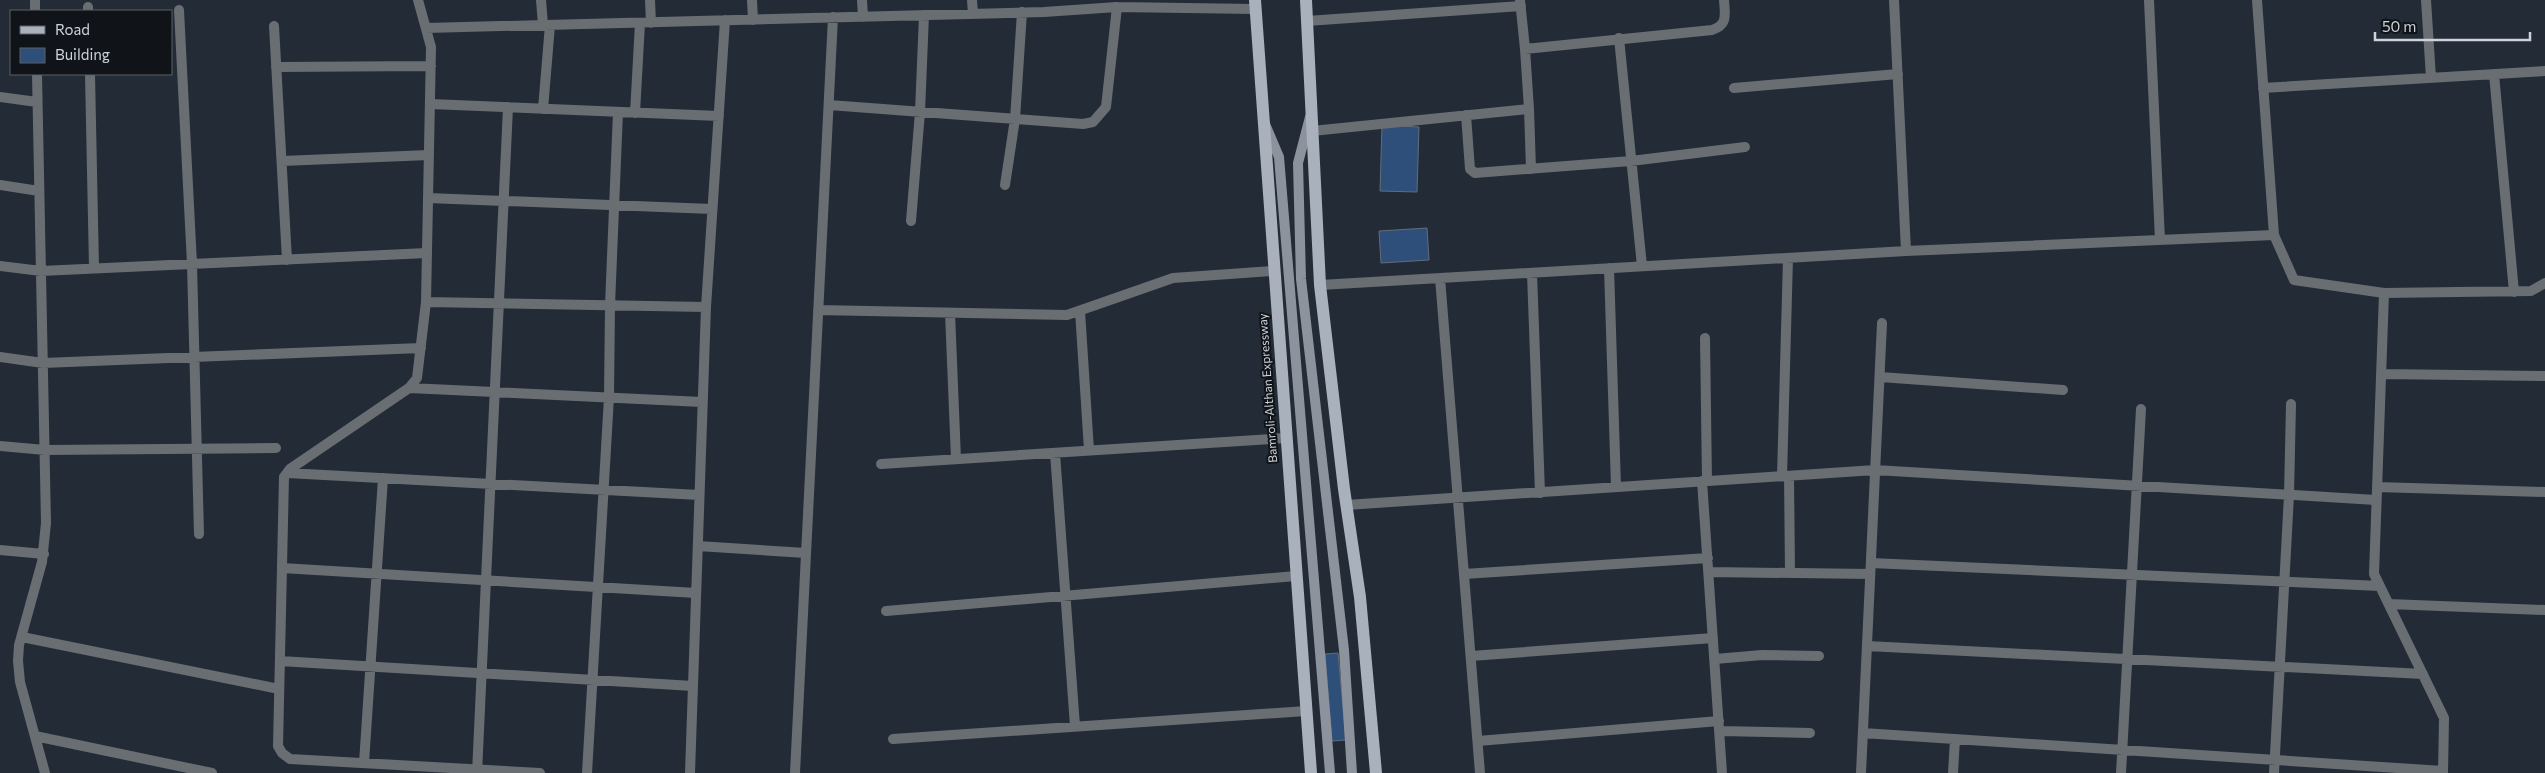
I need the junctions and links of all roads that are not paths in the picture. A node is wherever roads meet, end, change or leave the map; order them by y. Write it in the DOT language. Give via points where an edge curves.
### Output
graph roads {
  1 [pos="418,0"];
  2 [pos="542,0"];
  3 [pos="650,0"];
  4 [pos="752,0"];
  5 [pos="862,0"];
  6 [pos="972,0"];
  7 [pos="1306,0"];
  8 [pos="1724,0"];
  9 [pos="1894,0"];
  10 [pos="2150,0"];
  11 [pos="2257,0"];
  12 [pos="2426,0"];
  13 [pos="1520,3"];
  14 [pos="1255,4"];
  15 [pos="1080,5"];
  16 [pos="1117,7"];
  17 [pos="179,10"];
  18 [pos="1022,12"];
  19 [pos="973,14"];
  20 [pos="924,15"];
  21 [pos="833,17"];
  22 [pos="863,17"];
  23 [pos="726,20"];
  24 [pos="753,20"];
  25 [pos="1307,21"];
  26 [pos="646,23"];
  27 [pos="546,25"];
  28 [pos="274,26"];
  29 [pos="426,28"];
  30 [pos="1619,38"];
  31 [pos="1524,49"];
  32 [pos="430,66"];
  33 [pos="276,67"];
  34 [pos="2545,71"];
  35 [pos="1898,74"];
  36 [pos="2494,74"];
  37 [pos="37,75"];
  38 [pos="90,75"];
  39 [pos="2431,78"];
  40 [pos="1734,88"];
  41 [pos="2263,88"];
  42 [pos="0,97"];
  43 [pos="37,102"];
  44 [pos="430,104"];
  45 [pos="829,105"];
  46 [pos="508,107"];
  47 [pos="543,109"];
  48 [pos="1529,109"];
  49 [pos="1311,111"];
  50 [pos="618,112"];
  51 [pos="920,112"];
  52 [pos="635,113"];
  53 [pos="1466,115"];
  54 [pos="719,116"];
  55 [pos="1262,117"];
  56 [pos="1015,119"];
  57 [pos="1312,131"];
  58 [pos="1745,147"];
  59 [pos="429,155"];
  60 [pos="282,161"];
  61 [pos="1631,162"];
  62 [pos="1531,169"];
  63 [pos="0,185"];
  64 [pos="1006,185"];
  65 [pos="39,191"];
  66 [pos="428,198"];
  67 [pos="503,201"];
  68 [pos="614,205"];
  69 [pos="712,210"];
  70 [pos="911,221"];
  71 [pos="2274,234"];
  72 [pos="2160,240"];
  73 [pos="1906,251"];
  74 [pos="427,253"];
  75 [pos="1788,258"];
  76 [pos="287,260"];
  77 [pos="192,264"];
  78 [pos="0,266"];
  79 [pos="1642,266"];
  80 [pos="94,268"];
  81 [pos="1609,268"];
  82 [pos="41,271"];
  83 [pos="1273,271"];
  84 [pos="1532,273"];
  85 [pos="1440,278"];
  86 [pos="2545,283"];
  87 [pos="1320,285"];
  88 [pos="2514,292"];
  89 [pos="2384,293"];
  90 [pos="426,302"];
  91 [pos="500,304"];
  92 [pos="610,306"];
  93 [pos="706,307"];
  94 [pos="818,310"];
  95 [pos="1080,311"];
  96 [pos="950,313"];
  97 [pos="1882,324"];
  98 [pos="1705,338"];
  99 [pos="421,348"];
  100 [pos="194,356"];
  101 [pos="0,357"];
  102 [pos="43,364"];
  103 [pos="2381,374"];
  104 [pos="2545,376"];
  105 [pos="1880,377"];
  106 [pos="409,388"];
  107 [pos="2063,390"];
  108 [pos="495,392"];
  109 [pos="609,398"];
  110 [pos="702,402"];
  111 [pos="2291,404"];
  112 [pos="2140,409"];
  113 [pos="1286,438"];
  114 [pos="0,446"];
  115 [pos="196,447"];
  116 [pos="276,448"];
  117 [pos="45,450"];
  118 [pos="1089,450"];
  119 [pos="1055,453"];
  120 [pos="956,459"];
  121 [pos="881,464"];
  122 [pos="1875,470"];
  123 [pos="287,473"];
  124 [pos="1786,476"];
  125 [pos="383,478"];
  126 [pos="1704,481"];
  127 [pos="492,484"];
  128 [pos="1616,487"];
  129 [pos="2136,487"];
  130 [pos="2377,487"];
  131 [pos="604,490"];
  132 [pos="1540,492"];
  133 [pos="2545,492"];
  134 [pos="699,496"];
  135 [pos="2289,496"];
  136 [pos="1457,498"];
  137 [pos="2376,500"];
  138 [pos="1346,505"];
  139 [pos="199,534"];
  140 [pos="698,546"];
  141 [pos="0,550"];
  142 [pos="806,553"];
  143 [pos="44,554"];
  144 [pos="1708,558"];
  145 [pos="1871,563"];
  146 [pos="282,568"];
  147 [pos="1709,572"];
  148 [pos="1790,573"];
  149 [pos="377,574"];
  150 [pos="1464,574"];
  151 [pos="1870,574"];
  152 [pos="2132,575"];
  153 [pos="1296,576"];
  154 [pos="486,580"];
  155 [pos="2284,582"];
  156 [pos="2380,586"];
  157 [pos="598,587"];
  158 [pos="696,593"];
  159 [pos="1067,596"];
  160 [pos="2389,604"];
  161 [pos="2545,610"];
  162 [pos="886,611"];
  163 [pos="22,636"];
  164 [pos="1714,638"];
  165 [pos="1867,646"];
  166 [pos="1471,656"];
  167 [pos="1819,656"];
  168 [pos="1715,659"];
  169 [pos="2127,660"];
  170 [pos="280,661"];
  171 [pos="372,666"];
  172 [pos="2280,668"];
  173 [pos="481,673"];
  174 [pos="2423,674"];
  175 [pos="593,680"];
  176 [pos="693,686"];
  177 [pos="279,689"];
  178 [pos="1306,711"];
  179 [pos="1075,726"];
  180 [pos="1720,726"];
  181 [pos="1810,733"];
  182 [pos="1863,733"];
  183 [pos="35,736"];
  184 [pos="1955,738"];
  185 [pos="893,739"];
  186 [pos="1478,741"];
  187 [pos="2122,750"];
  188 [pos="2275,760"];
  189 [pos="364,763"];
  190 [pos="477,771"];
  191 [pos="2443,772"];
  192 [pos="46,773"];
  193 [pos="212,773"];
  194 [pos="540,773"];
  195 [pos="587,773"];
  196 [pos="690,773"];
  197 [pos="795,773"];
  198 [pos="1311,773"];
  199 [pos="1330,773"];
  200 [pos="1352,773"];
  201 [pos="1376,773"];
  202 [pos="1480,773"];
  203 [pos="1722,773"];
  204 [pos="1861,773"];
  205 [pos="1953,773"];
  206 [pos="2121,773"];
  207 [pos="2274,773"];
  1 -- 29 [label="street"];
  2 -- 27 [label="street"];
  3 -- 26 [label="street"];
  4 -- 24 [label="street"];
  5 -- 22 [label="street"];
  6 -- 19 [label="street"];
  7 -- 25 [label="main road"];
  8 -- 30 [label="street" via="1725,21 1721,27"];
  9 -- 35 [label="street"];
  10 -- 72 [label="street"];
  11 -- 41 [label="street"];
  12 -- 39 [label="street"];
  13 -- 25 [label="street"];
  13 -- 31 [label="street"];
  14 -- 16 [label="street"];
  14 -- 55 [label="main road, Bamroli-Althan Expressway"];
  15 -- 16 [label="street"];
  15 -- 18 [label="street"];
  16 -- 56 [label="street" via="1106,107 1101,115 1094,122 1083,124"];
  17 -- 77 [label="street"];
  18 -- 19 [label="street"];
  18 -- 56 [label="street"];
  19 -- 20 [label="street"];
  20 -- 22 [label="street"];
  20 -- 51 [label="street"];
  21 -- 22 [label="street"];
  21 -- 24 [label="street"];
  21 -- 45 [label="street"];
  23 -- 24 [label="street"];
  23 -- 26 [label="street"];
  23 -- 54 [label="street"];
  25 -- 49 [label="main road"];
  26 -- 27 [label="street"];
  26 -- 52 [label="street"];
  27 -- 29 [label="street"];
  27 -- 47 [label="street"];
  28 -- 33 [label="street"];
  29 -- 32 [label="street" via="431,47"];
  30 -- 31 [label="street"];
  30 -- 61 [label="street"];
  31 -- 48 [label="street"];
  32 -- 33 [label="street"];
  32 -- 44 [label="street"];
  33 -- 60 [label="street"];
  34 -- 36 [label="street"];
  35 -- 40 [label="street"];
  35 -- 73 [label="street"];
  36 -- 39 [label="street"];
  36 -- 88 [label="street"];
  37 -- 43 [label="street"];
  38 -- 80 [label="street"];
  39 -- 41 [label="street"];
  41 -- 71 [label="street"];
  42 -- 43 [label="street"];
  43 -- 65 [label="street"];
  44 -- 46 [label="street"];
  44 -- 59 [label="street"];
  45 -- 51 [label="street"];
  45 -- 94 [label="street"];
  46 -- 47 [label="street"];
  46 -- 67 [label="street"];
  47 -- 50 [label="street"];
  48 -- 53 [label="street"];
  48 -- 62 [label="street"];
  49 -- 57 [label="main road"];
  49 -- 200 [label="main road" via="1298,164 1301,279 1344,650"];
  50 -- 52 [label="street"];
  50 -- 68 [label="street"];
  51 -- 56 [label="street"];
  51 -- 70 [label="street"];
  52 -- 54 [label="street"];
  53 -- 57 [label="street"];
  53 -- 62 [label="street" via="1470,169 1475,173"];
  54 -- 69 [label="street"];
  55 -- 83 [label="main road, Bamroli-Althan Expressway"];
  55 -- 199 [label="main road" via="1279,157"];
  56 -- 64 [label="street"];
  57 -- 87 [label="main road"];
  58 -- 61 [label="street"];
  59 -- 60 [label="street"];
  59 -- 66 [label="street"];
  60 -- 76 [label="street"];
  61 -- 62 [label="street"];
  61 -- 79 [label="street"];
  63 -- 65 [label="street"];
  65 -- 82 [label="street"];
  66 -- 67 [label="street"];
  66 -- 74 [label="street"];
  67 -- 68 [label="street"];
  67 -- 91 [label="street"];
  68 -- 69 [label="street"];
  68 -- 92 [label="street"];
  69 -- 93 [label="street"];
  71 -- 72 [label="street"];
  71 -- 89 [label="street" via="2294,280"];
  72 -- 73 [label="street"];
  73 -- 75 [label="street"];
  74 -- 76 [label="street"];
  74 -- 90 [label="street"];
  75 -- 79 [label="street"];
  75 -- 124 [label="street"];
  76 -- 77 [label="street"];
  77 -- 80 [label="street"];
  77 -- 100 [label="street"];
  78 -- 82 [label="street"];
  79 -- 81 [label="street"];
  80 -- 82 [label="street"];
  81 -- 84 [label="street"];
  81 -- 128 [label="street"];
  82 -- 102 [label="street"];
  83 -- 95 [label="street" via="1173,278"];
  83 -- 113 [label="main road, Bamroli-Althan Expressway"];
  84 -- 85 [label="street"];
  84 -- 132 [label="street"];
  85 -- 87 [label="street"];
  85 -- 136 [label="street"];
  86 -- 88 [label="street" via="2530,291"];
  87 -- 138 [label="main road"];
  88 -- 89 [label="street"];
  89 -- 103 [label="street"];
  90 -- 91 [label="street"];
  90 -- 99 [label="street"];
  91 -- 92 [label="street"];
  91 -- 108 [label="street"];
  92 -- 93 [label="street"];
  92 -- 109 [label="street"];
  93 -- 110 [label="street"];
  94 -- 96 [label="street"];
  94 -- 142 [label="street"];
  95 -- 96 [label="street" via="1051,316"];
  95 -- 118 [label="street"];
  96 -- 120 [label="street"];
  97 -- 105 [label="street"];
  98 -- 126 [label="street"];
  99 -- 100 [label="street"];
  99 -- 106 [label="street" via="417,378"];
  100 -- 102 [label="street"];
  100 -- 115 [label="street"];
  101 -- 102 [label="street"];
  102 -- 117 [label="street"];
  103 -- 104 [label="street"];
  103 -- 130 [label="street"];
  105 -- 107 [label="street"];
  105 -- 122 [label="street"];
  106 -- 108 [label="street"];
  106 -- 123 [label="street"];
  108 -- 109 [label="street"];
  108 -- 127 [label="street"];
  109 -- 110 [label="street"];
  109 -- 131 [label="street"];
  110 -- 134 [label="street"];
  111 -- 135 [label="street"];
  112 -- 129 [label="street"];
  113 -- 118 [label="street"];
  113 -- 153 [label="main road, Bamroli-Althan Expressway"];
  114 -- 117 [label="street"];
  115 -- 116 [label="street"];
  115 -- 117 [label="street"];
  115 -- 139 [label="street"];
  117 -- 143 [label="street"];
  118 -- 119 [label="street"];
  119 -- 120 [label="street"];
  119 -- 159 [label="street"];
  120 -- 121 [label="street"];
  122 -- 124 [label="street"];
  122 -- 129 [label="street"];
  122 -- 145 [label="street"];
  123 -- 125 [label="street"];
  123 -- 146 [label="street" via="283,488"];
  124 -- 126 [label="street"];
  124 -- 148 [label="street"];
  125 -- 127 [label="street"];
  125 -- 149 [label="street"];
  126 -- 128 [label="street"];
  126 -- 144 [label="street"];
  127 -- 131 [label="street"];
  127 -- 154 [label="street"];
  128 -- 132 [label="street"];
  129 -- 135 [label="street"];
  129 -- 152 [label="street"];
  130 -- 133 [label="street"];
  130 -- 137 [label="street"];
  131 -- 134 [label="street"];
  131 -- 157 [label="street"];
  132 -- 136 [label="street"];
  134 -- 140 [label="street"];
  135 -- 137 [label="street"];
  135 -- 155 [label="street"];
  136 -- 138 [label="street"];
  136 -- 150 [label="street"];
  137 -- 156 [label="street" via="2374,574"];
  138 -- 201 [label="main road" via="1360,597"];
  140 -- 142 [label="street"];
  140 -- 158 [label="street"];
  141 -- 143 [label="street"];
  142 -- 197 [label="street"];
  143 -- 163 [label="street"];
  144 -- 147 [label="street"];
  144 -- 150 [label="street"];
  145 -- 151 [label="street"];
  145 -- 152 [label="street"];
  146 -- 149 [label="street"];
  146 -- 170 [label="street"];
  147 -- 148 [label="street"];
  147 -- 164 [label="street"];
  148 -- 151 [label="street"];
  149 -- 154 [label="street"];
  149 -- 171 [label="street"];
  150 -- 166 [label="street"];
  151 -- 165 [label="street"];
  152 -- 155 [label="street"];
  152 -- 169 [label="street"];
  153 -- 159 [label="street"];
  153 -- 178 [label="main road, Bamroli-Althan Expressway"];
  154 -- 157 [label="street"];
  154 -- 173 [label="street"];
  155 -- 156 [label="street"];
  155 -- 172 [label="street"];
  156 -- 160 [label="street"];
  157 -- 158 [label="street"];
  157 -- 175 [label="street"];
  158 -- 176 [label="street"];
  159 -- 162 [label="street"];
  159 -- 179 [label="street"];
  160 -- 161 [label="street"];
  160 -- 174 [label="street"];
  163 -- 177 [label="street"];
  163 -- 183 [label="street" via="18,661 20,682"];
  164 -- 166 [label="street"];
  164 -- 168 [label="street"];
  165 -- 169 [label="street"];
  165 -- 182 [label="street"];
  166 -- 186 [label="street"];
  167 -- 168 [label="street" via="1762,655"];
  168 -- 180 [label="street"];
  169 -- 172 [label="street"];
  169 -- 187 [label="street"];
  170 -- 171 [label="street"];
  170 -- 177 [label="street"];
  171 -- 173 [label="street"];
  171 -- 189 [label="street"];
  172 -- 174 [label="street"];
  172 -- 188 [label="street"];
  173 -- 175 [label="street"];
  173 -- 190 [label="street"];
  174 -- 191 [label="street" via="2444,718"];
  175 -- 176 [label="street"];
  175 -- 195 [label="street"];
  176 -- 196 [label="street"];
  177 -- 189 [label="street" via="278,746 282,753 290,758"];
  178 -- 179 [label="street"];
  178 -- 198 [label="main road, Bamroli-Althan Expressway"];
  179 -- 185 [label="street"];
  180 -- 181 [label="street"];
  180 -- 186 [label="street"];
  180 -- 203 [label="street"];
  182 -- 184 [label="street"];
  182 -- 204 [label="street"];
  183 -- 192 [label="street"];
  183 -- 193 [label="street"];
  184 -- 187 [label="street"];
  184 -- 205 [label="street"];
  186 -- 202 [label="street"];
  187 -- 188 [label="street"];
  187 -- 206 [label="street"];
  188 -- 191 [label="street"];
  188 -- 207 [label="street"];
  189 -- 190 [label="street"];
  190 -- 194 [label="street"];
}
